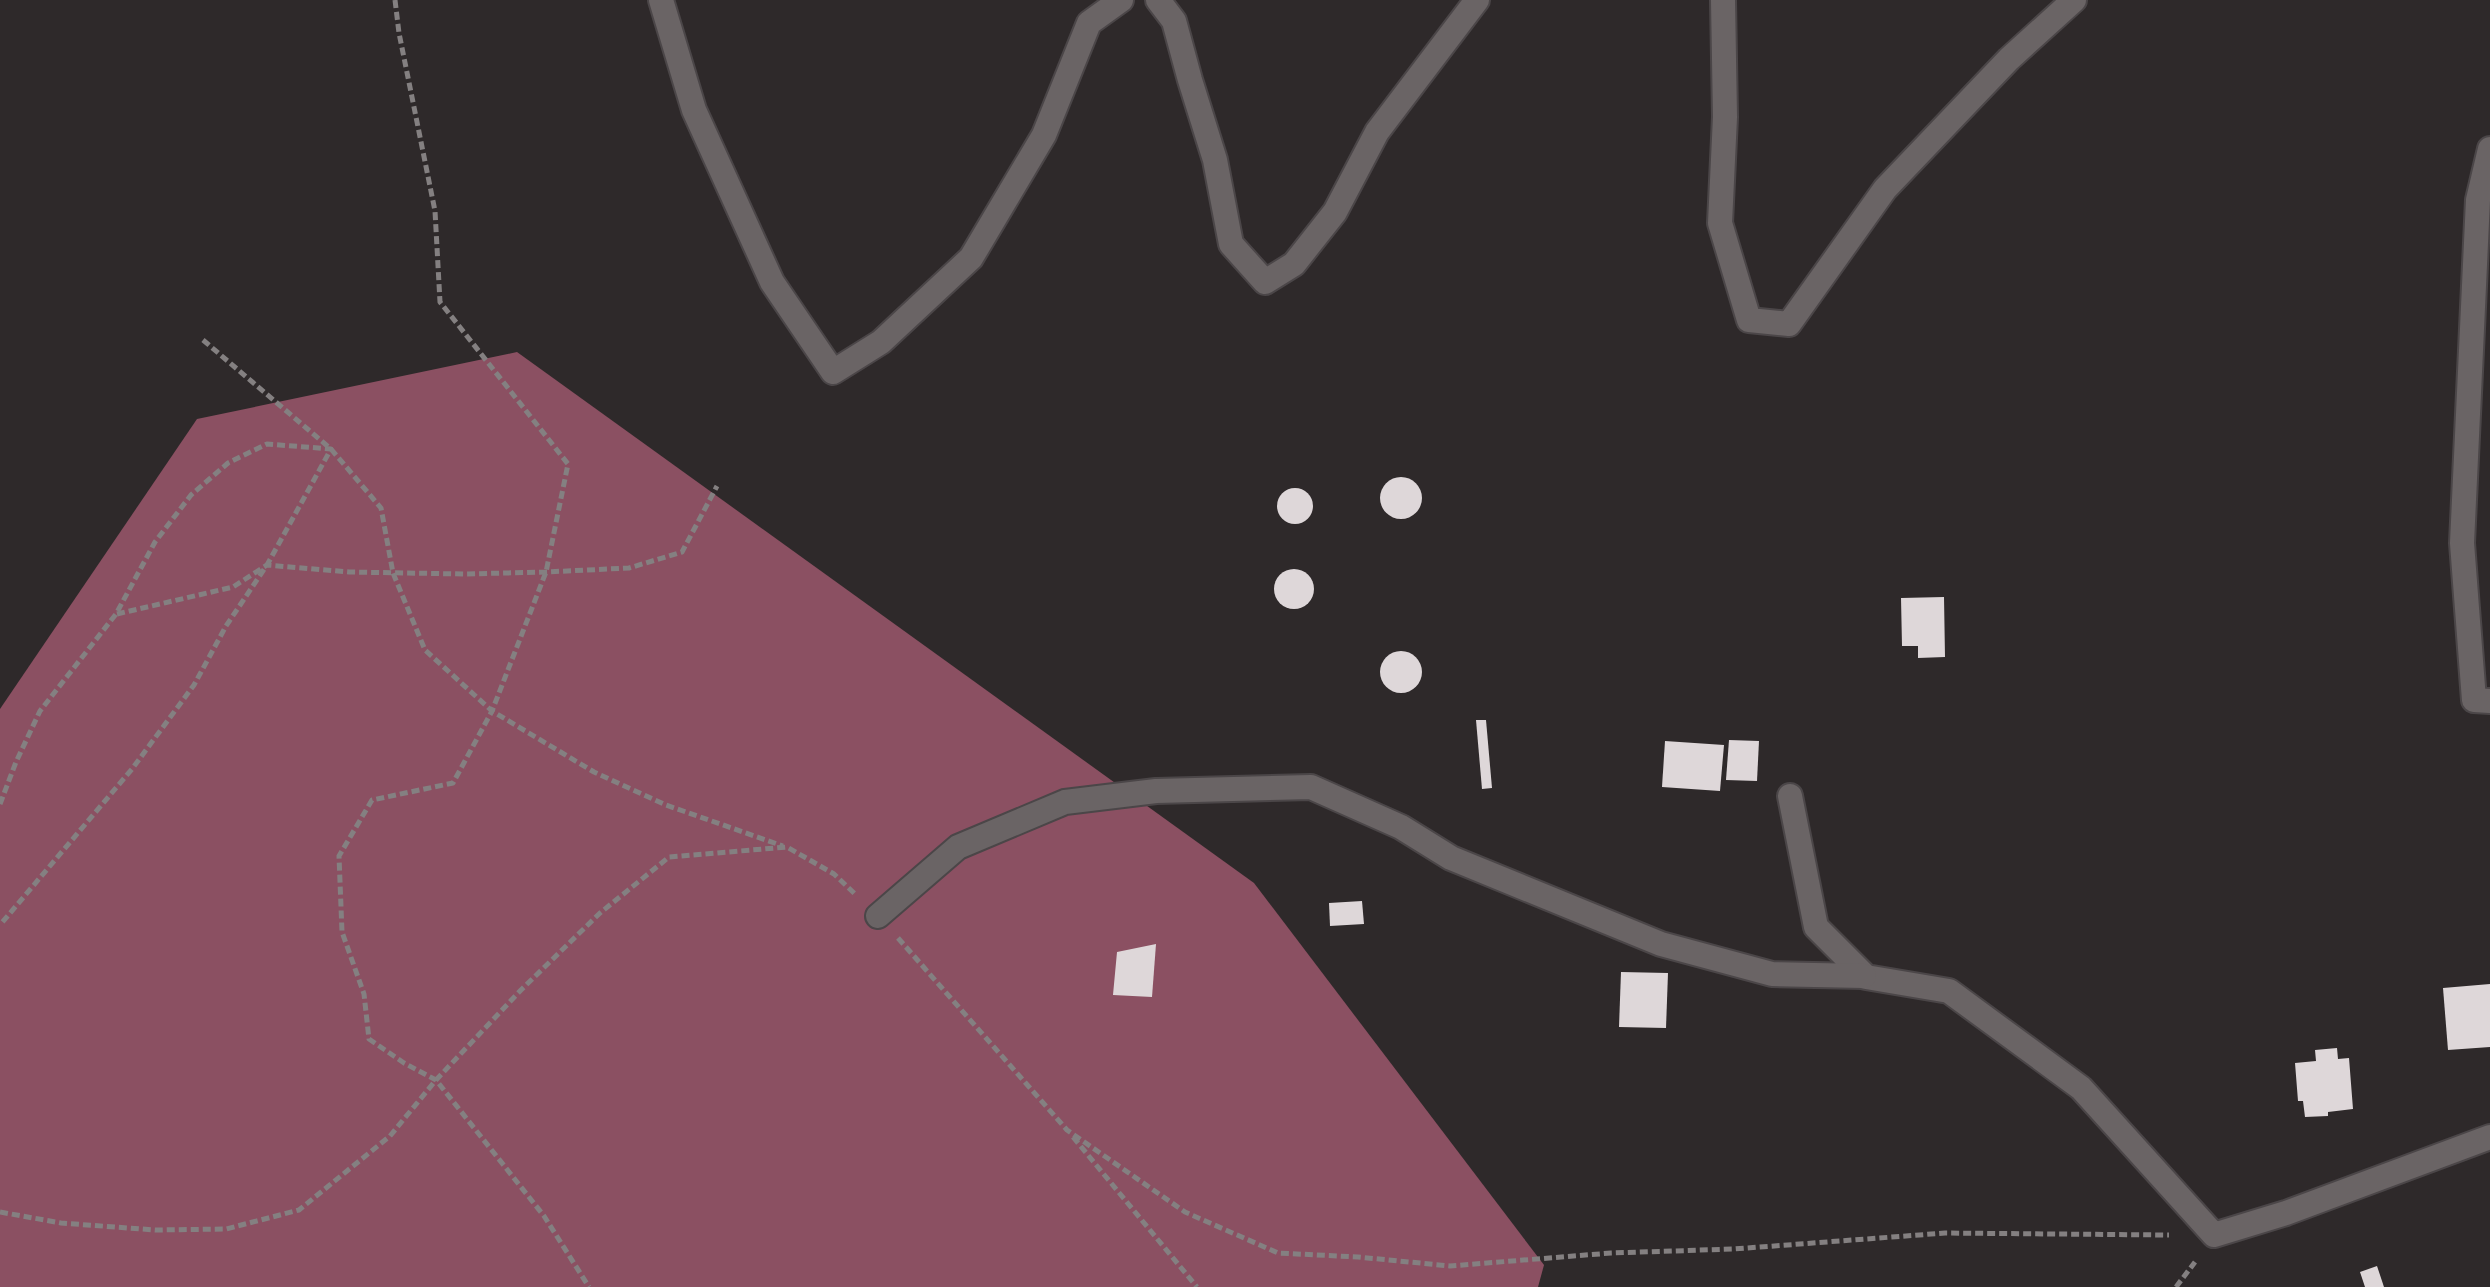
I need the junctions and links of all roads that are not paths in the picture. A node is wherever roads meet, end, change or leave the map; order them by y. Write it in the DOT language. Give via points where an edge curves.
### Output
graph roads {
  1 [pos="661,0"];
  2 [pos="1121,0"];
  3 [pos="1158,0"];
  4 [pos="1477,0"];
  5 [pos="1723,0"];
  6 [pos="2074,0"];
  7 [pos="2490,149"];
  8 [pos="2490,701"];
  9 [pos="1790,796"];
  10 [pos="878,916"];
  11 [pos="1864,976"];
  12 [pos="2490,1137"];
  1 -- 2 [label="street" via="694,110 772,282 833,372 881,342 971,258 1044,135 1089,23"];
  3 -- 4 [label="street" via="1174,21 1215,160 1231,244 1265,282 1294,264 1335,212 1377,132"];
  5 -- 6 [label="street" via="1720,223 1749,320 1789,324 1885,189 2009,59"];
  7 -- 8 [label="street" via="2478,200 2462,543 2474,700"];
  9 -- 11 [label="street" via="1816,927"];
  10 -- 11 [label="street" via="958,847 1065,802 1156,791 1311,787 1401,827 1451,858 1661,944 1772,974"];
  11 -- 12 [label="street" via="1949,991 2069,1079 2214,1235"];
}
